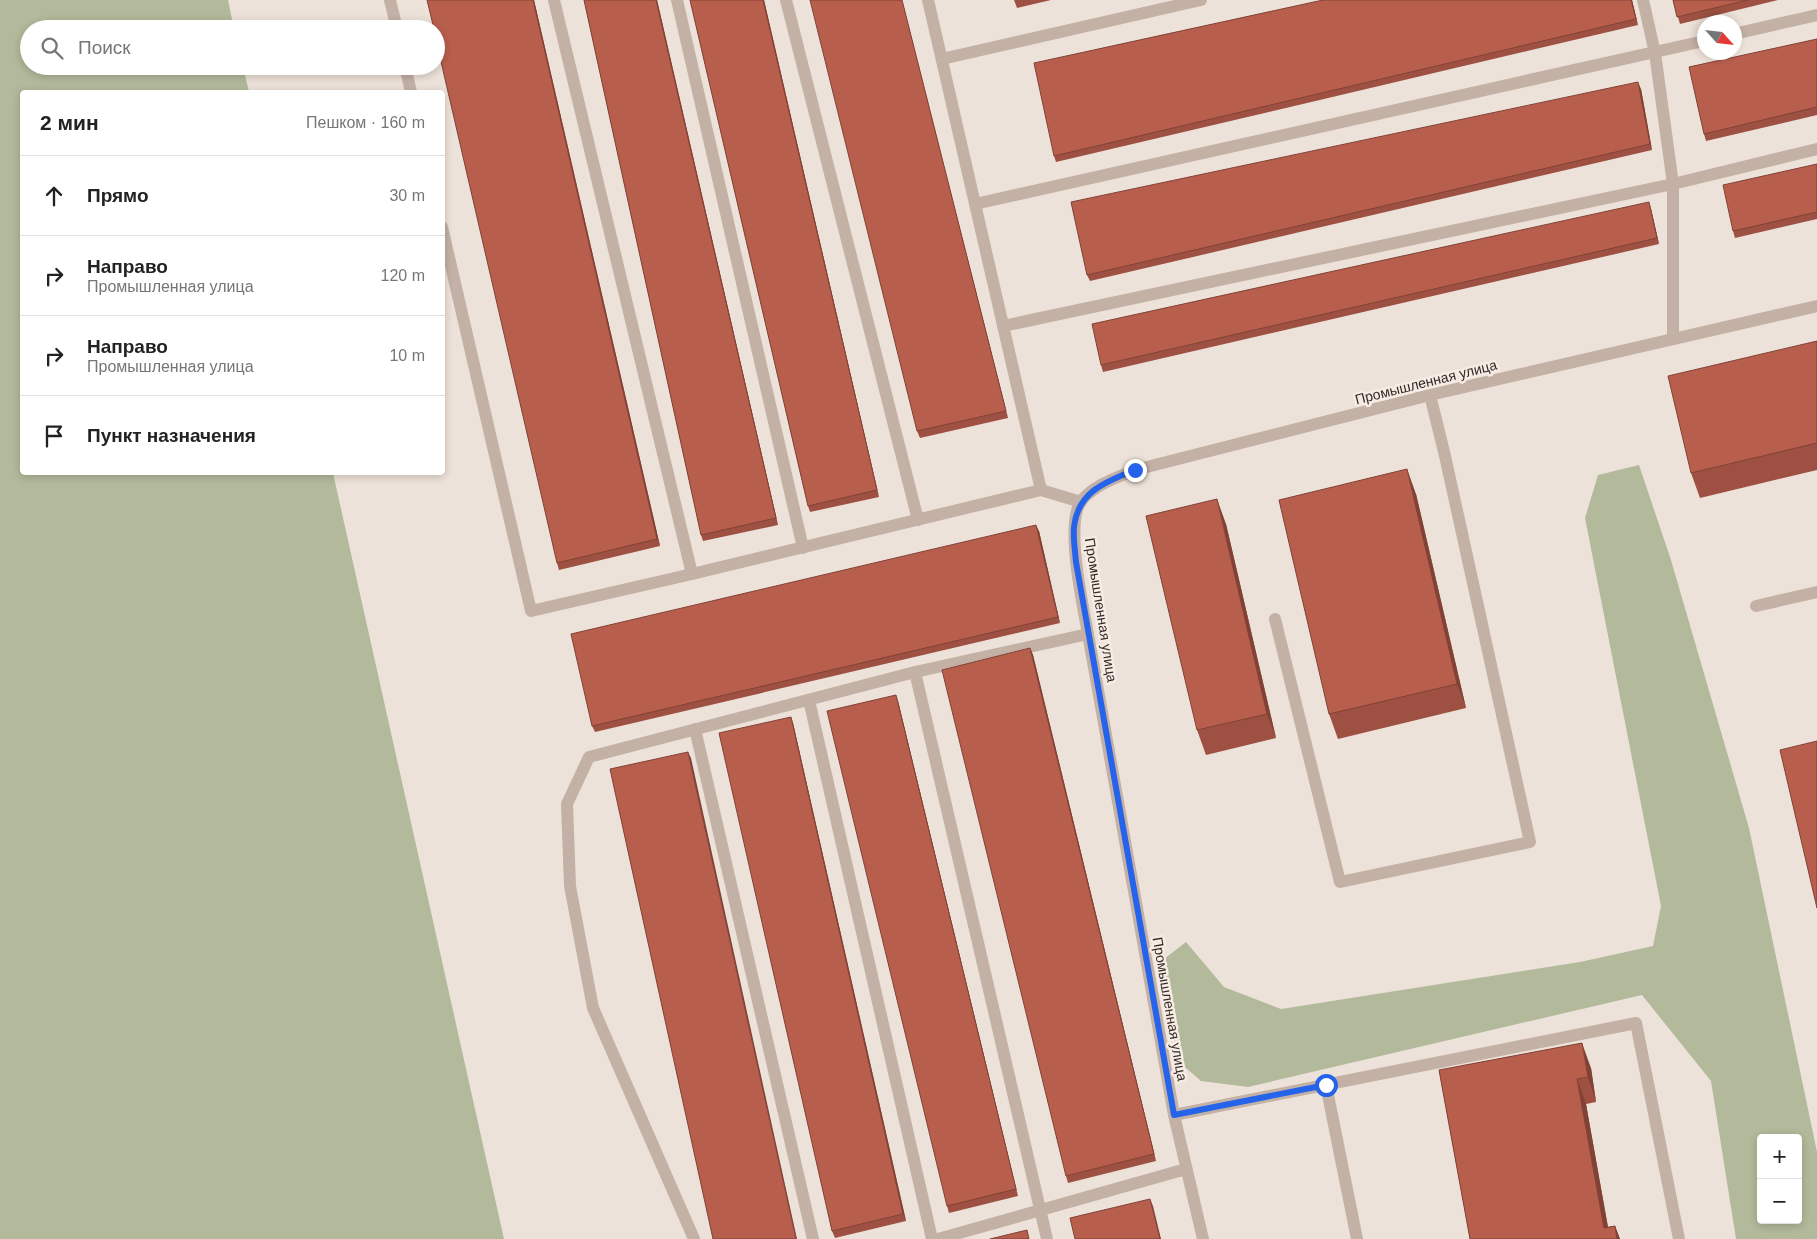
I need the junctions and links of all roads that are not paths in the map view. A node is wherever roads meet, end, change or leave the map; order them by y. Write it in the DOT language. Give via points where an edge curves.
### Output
graph roads {
  1 [pos="390,0"];
  2 [pos="554,0"];
  3 [pos="678,0"];
  4 [pos="786,0"];
  5 [pos="928,0"];
  6 [pos="1201,0"];
  7 [pos="1643,0"];
  8 [pos="1817,15"];
  9 [pos="395,20"];
  10 [pos="1742,32"];
  11 [pos="1697,43"];
  12 [pos="1655,53"];
  13 [pos="942,59"];
  14 [pos="407,75"];
  15 [pos="411,90"];
  16 [pos="1817,148"];
  17 [pos="1673,184"];
  18 [pos="975,204"];
  19 [pos="445,240"];
  20 [pos="1817,306"];
  21 [pos="1003,326"];
  22 [pos="1672,339"];
  23 [pos="1430,395"];
  24 [pos="1041,490"];
  25 [pos="1081,502"];
  26 [pos="918,520"];
  27 [pos="802,548"];
  28 [pos="692,574"];
  29 [pos="1817,592"];
  30 [pos="1756,606"];
  31 [pos="1275,619"];
  32 [pos="1088,634"];
  33 [pos="915,672"];
  34 [pos="809,700"];
  35 [pos="695,730"];
  36 [pos="1326,1085"];
  37 [pos="1174,1115"];
  38 [pos="1186,1169"];
  39 [pos="1040,1210"];
  40 [pos="694,1239"];
  41 [pos="813,1239"];
  42 [pos="932,1239"];
  43 [pos="938,1239"];
  44 [pos="1047,1239"];
  45 [pos="1203,1239"];
  46 [pos="1357,1239"];
  47 [pos="1679,1239"];
  1 -- 9 [label="street"];
  2 -- 28 [label="street"];
  3 -- 27 [label="street"];
  4 -- 26 [label="street"];
  5 -- 13 [label="street"];
  6 -- 13 [label="street"];
  7 -- 12 [label="street"];
  8 -- 10 [label="street"];
  11 -- 12 [label="street"];
  12 -- 17 [label="street"];
  12 -- 18 [label="street"];
  13 -- 18 [label="street"];
  14 -- 15 [label="street"];
  16 -- 17 [label="street"];
  17 -- 21 [label="street"];
  17 -- 22 [label="street"];
  18 -- 21 [label="street"];
  19 -- 28 [label="street" via="531,610"];
  20 -- 22 [label="street, Промышленная улица"];
  21 -- 24 [label="street"];
  22 -- 23 [label="street, Промышленная улица"];
  23 -- 25 [label="street, Промышленная улица" via="1135,470 1101,484"];
  23 -- 31 [label="street" via="1530,842 1340,882"];
  24 -- 25 [label="street"];
  24 -- 26 [label="street"];
  25 -- 32 [label="street, Промышленная улица" via="1074,535"];
  26 -- 27 [label="street"];
  27 -- 28 [label="street"];
  29 -- 30 [label="street"];
  32 -- 33 [label="street"];
  32 -- 37 [label="street, Промышленная улица"];
  33 -- 34 [label="street"];
  33 -- 39 [label="street"];
  34 -- 35 [label="street"];
  34 -- 42 [label="street"];
  35 -- 40 [label="street" via="589,757 567,804 570,886 593,1008"];
  35 -- 41 [label="street"];
  36 -- 37 [label="street"];
  36 -- 46 [label="street"];
  36 -- 47 [label="street" via="1636,1023"];
  37 -- 38 [label="street, Промышленная улица"];
  38 -- 39 [label="street"];
  38 -- 45 [label="street, Промышленная улица"];
  39 -- 43 [label="street"];
  39 -- 44 [label="street"];
}
